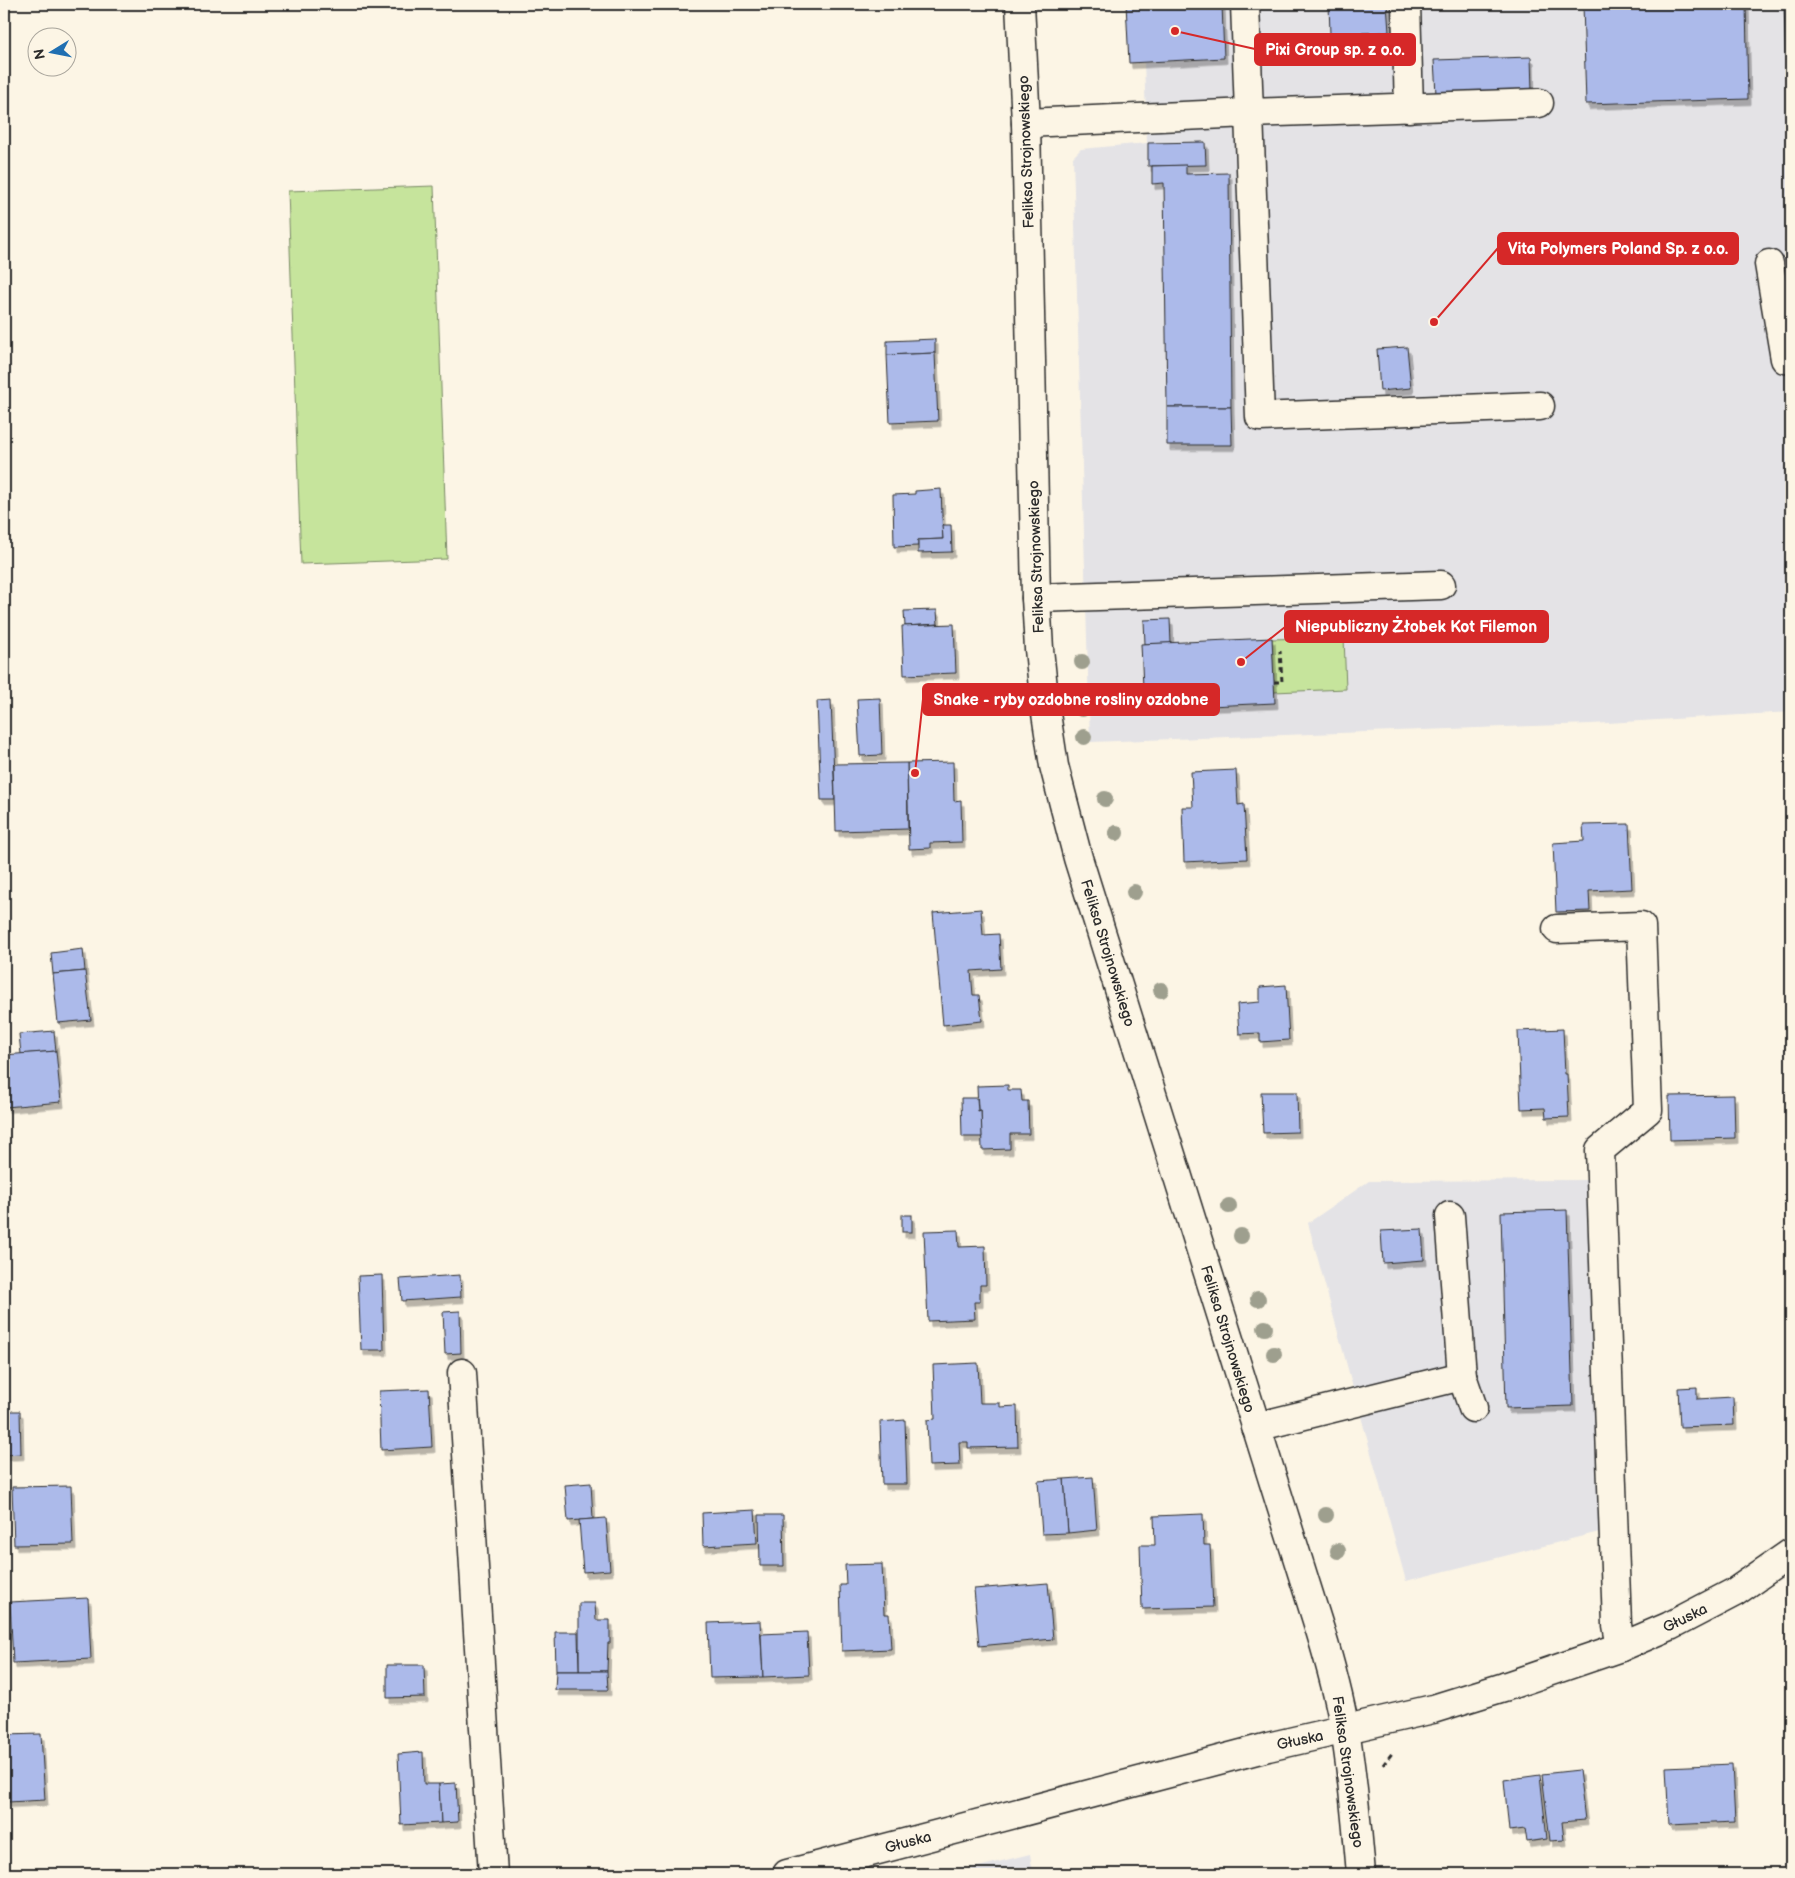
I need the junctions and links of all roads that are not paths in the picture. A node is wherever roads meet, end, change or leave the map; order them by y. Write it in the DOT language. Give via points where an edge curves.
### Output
graph roads {
  1 [pos="1020,4"];
  2 [pos="1245,4"];
  3 [pos="1406,4"];
  4 [pos="1539,103"];
  5 [pos="1409,108"];
  6 [pos="1249,114"];
  7 [pos="1026,124"];
  8 [pos="1769,264"];
  9 [pos="1791,360"];
  10 [pos="1540,406"];
  11 [pos="1440,585"];
  12 [pos="1036,598"];
  13 [pos="1557,929"];
  14 [pos="1450,1216"];
  15 [pos="462,1373"];
  16 [pos="1462,1376"];
  17 [pos="1473,1408"];
  18 [pos="1256,1427"];
  19 [pos="1791,1552"];
  20 [pos="1621,1647"];
  21 [pos="1345,1730"];
  22 [pos="493,1874"];
  23 [pos="788,1874"];
  24 [pos="1361,1874"];
  1 -- 7 [label="street, Feliksa Strojnowskiego"];
  2 -- 6 [label="street"];
  3 -- 5 [label="street"];
  4 -- 5 [label="street"];
  5 -- 6 [label="street"];
  6 -- 7 [label="street"];
  6 -- 10 [label="street" via="1260,417"];
  7 -- 12 [label="street, Feliksa Strojnowskiego"];
  8 -- 9 [label="street" via="1785,359"];
  11 -- 12 [label="street"];
  12 -- 18 [label="street, Feliksa Strojnowskiego" via="1045,707 1054,766 1078,858"];
  13 -- 20 [label="street" via="1641,926 1648,1110 1600,1150 1617,1625"];
  14 -- 16 [label="street"];
  15 -- 22 [label="street"];
  16 -- 17 [label="street"];
  16 -- 18 [label="street"];
  18 -- 21 [label="street, Feliksa Strojnowskiego" via="1320,1630"];
  19 -- 20 [label="street, Głuska" via="1712,1605"];
  20 -- 21 [label="street, Głuska" via="1490,1692"];
  21 -- 23 [label="street, Głuska" via="1268,1747"];
  21 -- 24 [label="street, Feliksa Strojnowskiego"];
}
